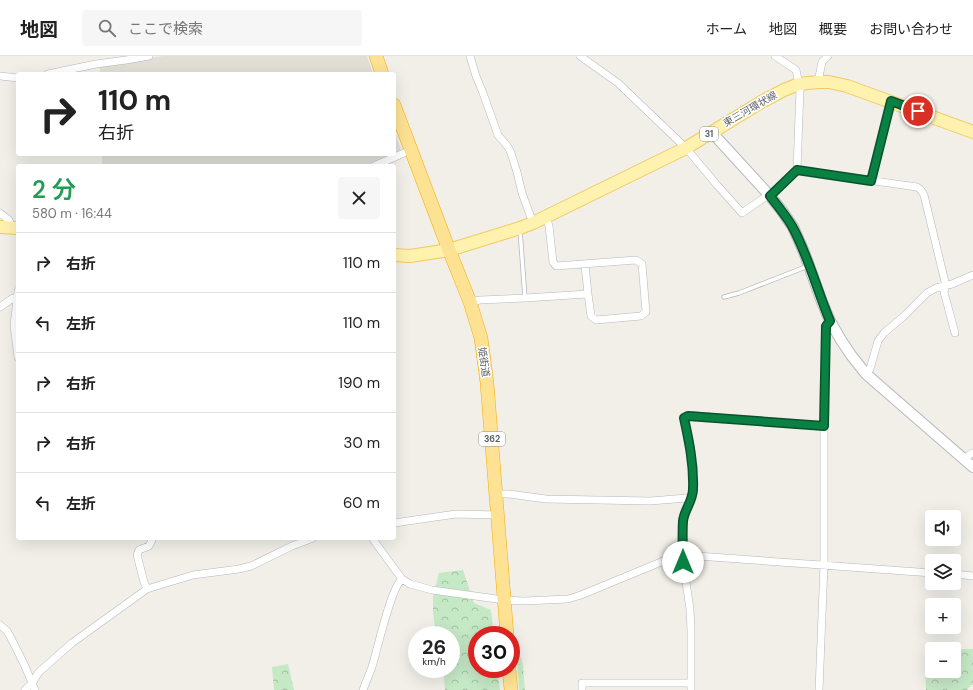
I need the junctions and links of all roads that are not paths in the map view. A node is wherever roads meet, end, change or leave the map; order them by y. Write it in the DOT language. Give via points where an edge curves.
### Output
graph roads {
  1 [pos="149,56"];
  2 [pos="376,56"];
  3 [pos="470,56"];
  4 [pos="580,56"];
  5 [pos="775,56"];
  6 [pos="828,56"];
  7 [pos="58,72"];
  8 [pos="381,72"];
  9 [pos="0,76"];
  10 [pos="16,78"];
  11 [pos="818,82"];
  12 [pos="799,84"];
  13 [pos="891,101"];
  14 [pos="396,110"];
  15 [pos="713,131"];
  16 [pos="973,132"];
  17 [pos="686,148"];
  18 [pos="411,150"];
  19 [pos="379,164"];
  20 [pos="797,170"];
  21 [pos="871,181"];
  22 [pos="769,195"];
  23 [pos="0,213"];
  24 [pos="546,217"];
  25 [pos="533,223"];
  26 [pos="10,228"];
  27 [pos="520,228"];
  28 [pos="449,250"];
  29 [pos="396,255"];
  30 [pos="585,265"];
  31 [pos="809,266"];
  32 [pos="973,275"];
  33 [pos="946,286"];
  34 [pos="588,294"];
  35 [pos="16,296"];
  36 [pos="724,297"];
  37 [pos="525,298"];
  38 [pos="470,302"];
  39 [pos="0,307"];
  40 [pos="16,310"];
  41 [pos="830,321"];
  42 [pos="955,333"];
  43 [pos="16,341"];
  44 [pos="866,374"];
  45 [pos="824,426"];
  46 [pos="969,456"];
  47 [pos="973,467"];
  48 [pos="496,494"];
  49 [pos="692,498"];
  50 [pos="498,515"];
  51 [pos="396,523"];
  52 [pos="152,540"];
  53 [pos="308,540"];
  54 [pos="373,540"];
  55 [pos="683,555"];
  56 [pos="824,566"];
  57 [pos="925,573"];
  58 [pos="961,575"];
  59 [pos="973,576"];
  60 [pos="402,579"];
  61 [pos="147,588"];
  62 [pos="504,600"];
  63 [pos="0,625"];
  64 [pos="506,626"];
  65 [pos="510,678"];
  66 [pos="32,683"];
  67 [pos="691,686"];
  68 [pos="25,690"];
  69 [pos="35,690"];
  70 [pos="362,690"];
  71 [pos="511,690"];
  72 [pos="582,690"];
  73 [pos="819,690"];
  1 -- 7 [label="street"];
  2 -- 8 [label="highway"];
  3 -- 25 [label="street" via="498,135 511,153"];
  4 -- 17 [label="street" via="618,83"];
  5 -- 12 [label="street" via="796,70"];
  6 -- 11 [label="street" via="822,62"];
  9 -- 10 [label="street"];
  11 -- 12 [label="main road, 東三河環状線 / 31"];
  11 -- 13 [label="main road, 東三河環状線 / 31" via="847,86"];
  12 -- 15 [label="main road, 東三河環状線 / 31" via="768,98"];
  12 -- 20 [label="street"];
  13 -- 16 [label="main road, 東三河環状線 / 31"];
  13 -- 21 [label="street"];
  14 -- 18 [label="highway, 姫街道 / 362"];
  15 -- 17 [label="main road, 東三河環状線 / 31"];
  15 -- 22 [label="street"];
  17 -- 22 [label="street" via="742,213"];
  17 -- 24 [label="main road, 東三河環状線 / 31"];
  18 -- 19 [label="street"];
  18 -- 28 [label="highway, 姫街道 / 362"];
  20 -- 21 [label="street"];
  20 -- 22 [label="street"];
  21 -- 33 [label="street" via="917,187 921,190"];
  22 -- 31 [label="street" via="792,227"];
  23 -- 26 [label="street" via="9,220"];
  24 -- 25 [label="main road, 東三河環状線 / 31"];
  24 -- 30 [label="street" via="553,262 556,266"];
  25 -- 27 [label="main road, 東三河環状線 / 31"];
  27 -- 28 [label="main road, 東三河環状線 / 31"];
  27 -- 37 [label="lane"];
  28 -- 29 [label="main road, 東三河環状線" via="410,256"];
  28 -- 38 [label="highway, 姫街道 / 362"];
  30 -- 34 [label="street"];
  30 -- 34 [label="street" via="636,260 642,264 646,312 641,316 596,320 591,316"];
  31 -- 36 [label="lane"];
  31 -- 41 [label="street"];
  32 -- 33 [label="street"];
  33 -- 42 [label="street" via="944,292"];
  33 -- 44 [label="street" via="927,293 884,333 878,341 870,369"];
  34 -- 37 [label="street"];
  35 -- 39 [label="street"];
  37 -- 38 [label="street"];
  38 -- 48 [label="highway, 姫街道 / 362" via="480,338 487,383"];
  40 -- 43 [label="street"];
  41 -- 44 [label="street" via="847,350"];
  41 -- 45 [label="street" via="826,326"];
  44 -- 46 [label="street"];
  45 -- 49 [label="street" via="688,416 684,418 692,462"];
  45 -- 56 [label="street"];
  46 -- 47 [label="street"];
  48 -- 49 [label="street" via="546,499 650,501"];
  48 -- 50 [label="highway, 姫街道 / 362"];
  49 -- 55 [label="street" via="683,521"];
  50 -- 51 [label="street" via="456,514"];
  50 -- 62 [label="highway, 姫街道 / 362"];
  52 -- 61 [label="street" via="149,546 139,550 138,555"];
  53 -- 61 [label="street" via="239,570 193,575"];
  54 -- 60 [label="street"];
  55 -- 56 [label="street"];
  55 -- 62 [label="street" via="568,599"];
  55 -- 67 [label="street" via="690,609"];
  56 -- 57 [label="street"];
  56 -- 73 [label="street"];
  58 -- 59 [label="street"];
  60 -- 62 [label="street" via="432,590"];
  60 -- 70 [label="street" via="396,589 372,668"];
  61 -- 66 [label="street" via="72,643 39,672"];
  62 -- 64 [label="highway, 姫街道 / 362"];
  63 -- 66 [label="street" via="12,640"];
  65 -- 71 [label="highway"];
  66 -- 68 [label="street"];
  66 -- 69 [label="street"];
  67 -- 72 [label="street" via="582,683"];
}
